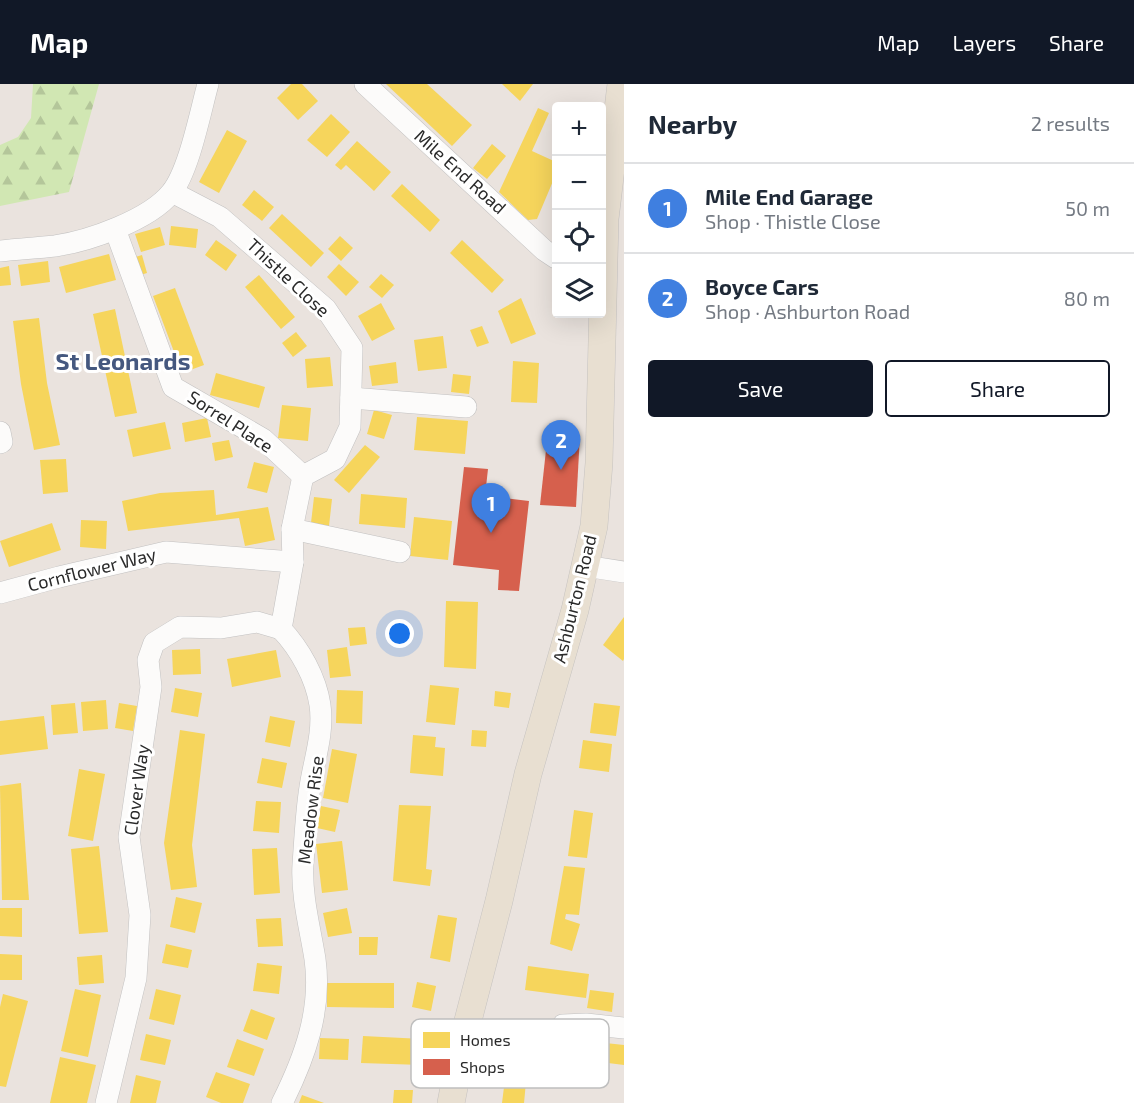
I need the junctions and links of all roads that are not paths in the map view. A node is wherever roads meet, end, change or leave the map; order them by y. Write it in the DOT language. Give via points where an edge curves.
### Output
graph roads {
  1 [pos="208,84"];
  2 [pos="365,84"];
  3 [pos="621,84"];
  4 [pos="172,192"];
  5 [pos="115,229"];
  6 [pos="0,251"];
  7 [pos="552,255"];
  8 [pos="603,264"];
  9 [pos="601,318"];
  10 [pos="351,398"];
  11 [pos="466,407"];
  12 [pos="0,432"];
  13 [pos="0,443"];
  14 [pos="303,476"];
  15 [pos="292,529"];
  16 [pos="400,552"];
  17 [pos="293,562"];
  18 [pos="585,566"];
  19 [pos="624,572"];
  20 [pos="0,593"];
  21 [pos="281,629"];
  22 [pos="468,1019"];
  23 [pos="609,1026"];
  24 [pos="624,1028"];
  25 [pos="454,1088"];
  26 [pos="106,1103"];
  27 [pos="282,1103"];
  28 [pos="451,1103"];
  1 -- 4 [label="street" via="187,160"];
  2 -- 7 [label="street, Mile End Road"];
  3 -- 8 [label="main road, Ashburton Road"];
  4 -- 5 [label="street" via="150,212"];
  4 -- 10 [label="street, Thistle Close" via="220,217 326,309 352,348"];
  5 -- 6 [label="street" via="57,246"];
  5 -- 14 [label="street, Sorrel Place" via="173,387 263,439"];
  9 -- 18 [label="main road, Ashburton Road" via="597,498"];
  10 -- 11 [label="street"];
  10 -- 14 [label="street, Thistle Close" via="350,427 335,459"];
  12 -- 13 [label="street"];
  14 -- 15 [label="street"];
  15 -- 16 [label="street"];
  15 -- 17 [label="street"];
  17 -- 20 [label="street, Cornflower Way" via="166,552"];
  17 -- 21 [label="street"];
  18 -- 19 [label="street"];
  18 -- 22 [label="main road, Ashburton Road" via="528,774"];
  21 -- 26 [label="street, Clover Way" via="257,622 221,628 180,627 154,643 148,660 151,687 129,837 140,915 136,978"];
  21 -- 27 [label="street, Meadow Rise" via="294,643 309,672 320,705 321,733 310,788 303,867 315,962 314,1025"];
  23 -- 24 [label="street"];
  25 -- 28 [label="main road, Ashburton Road"];
}
